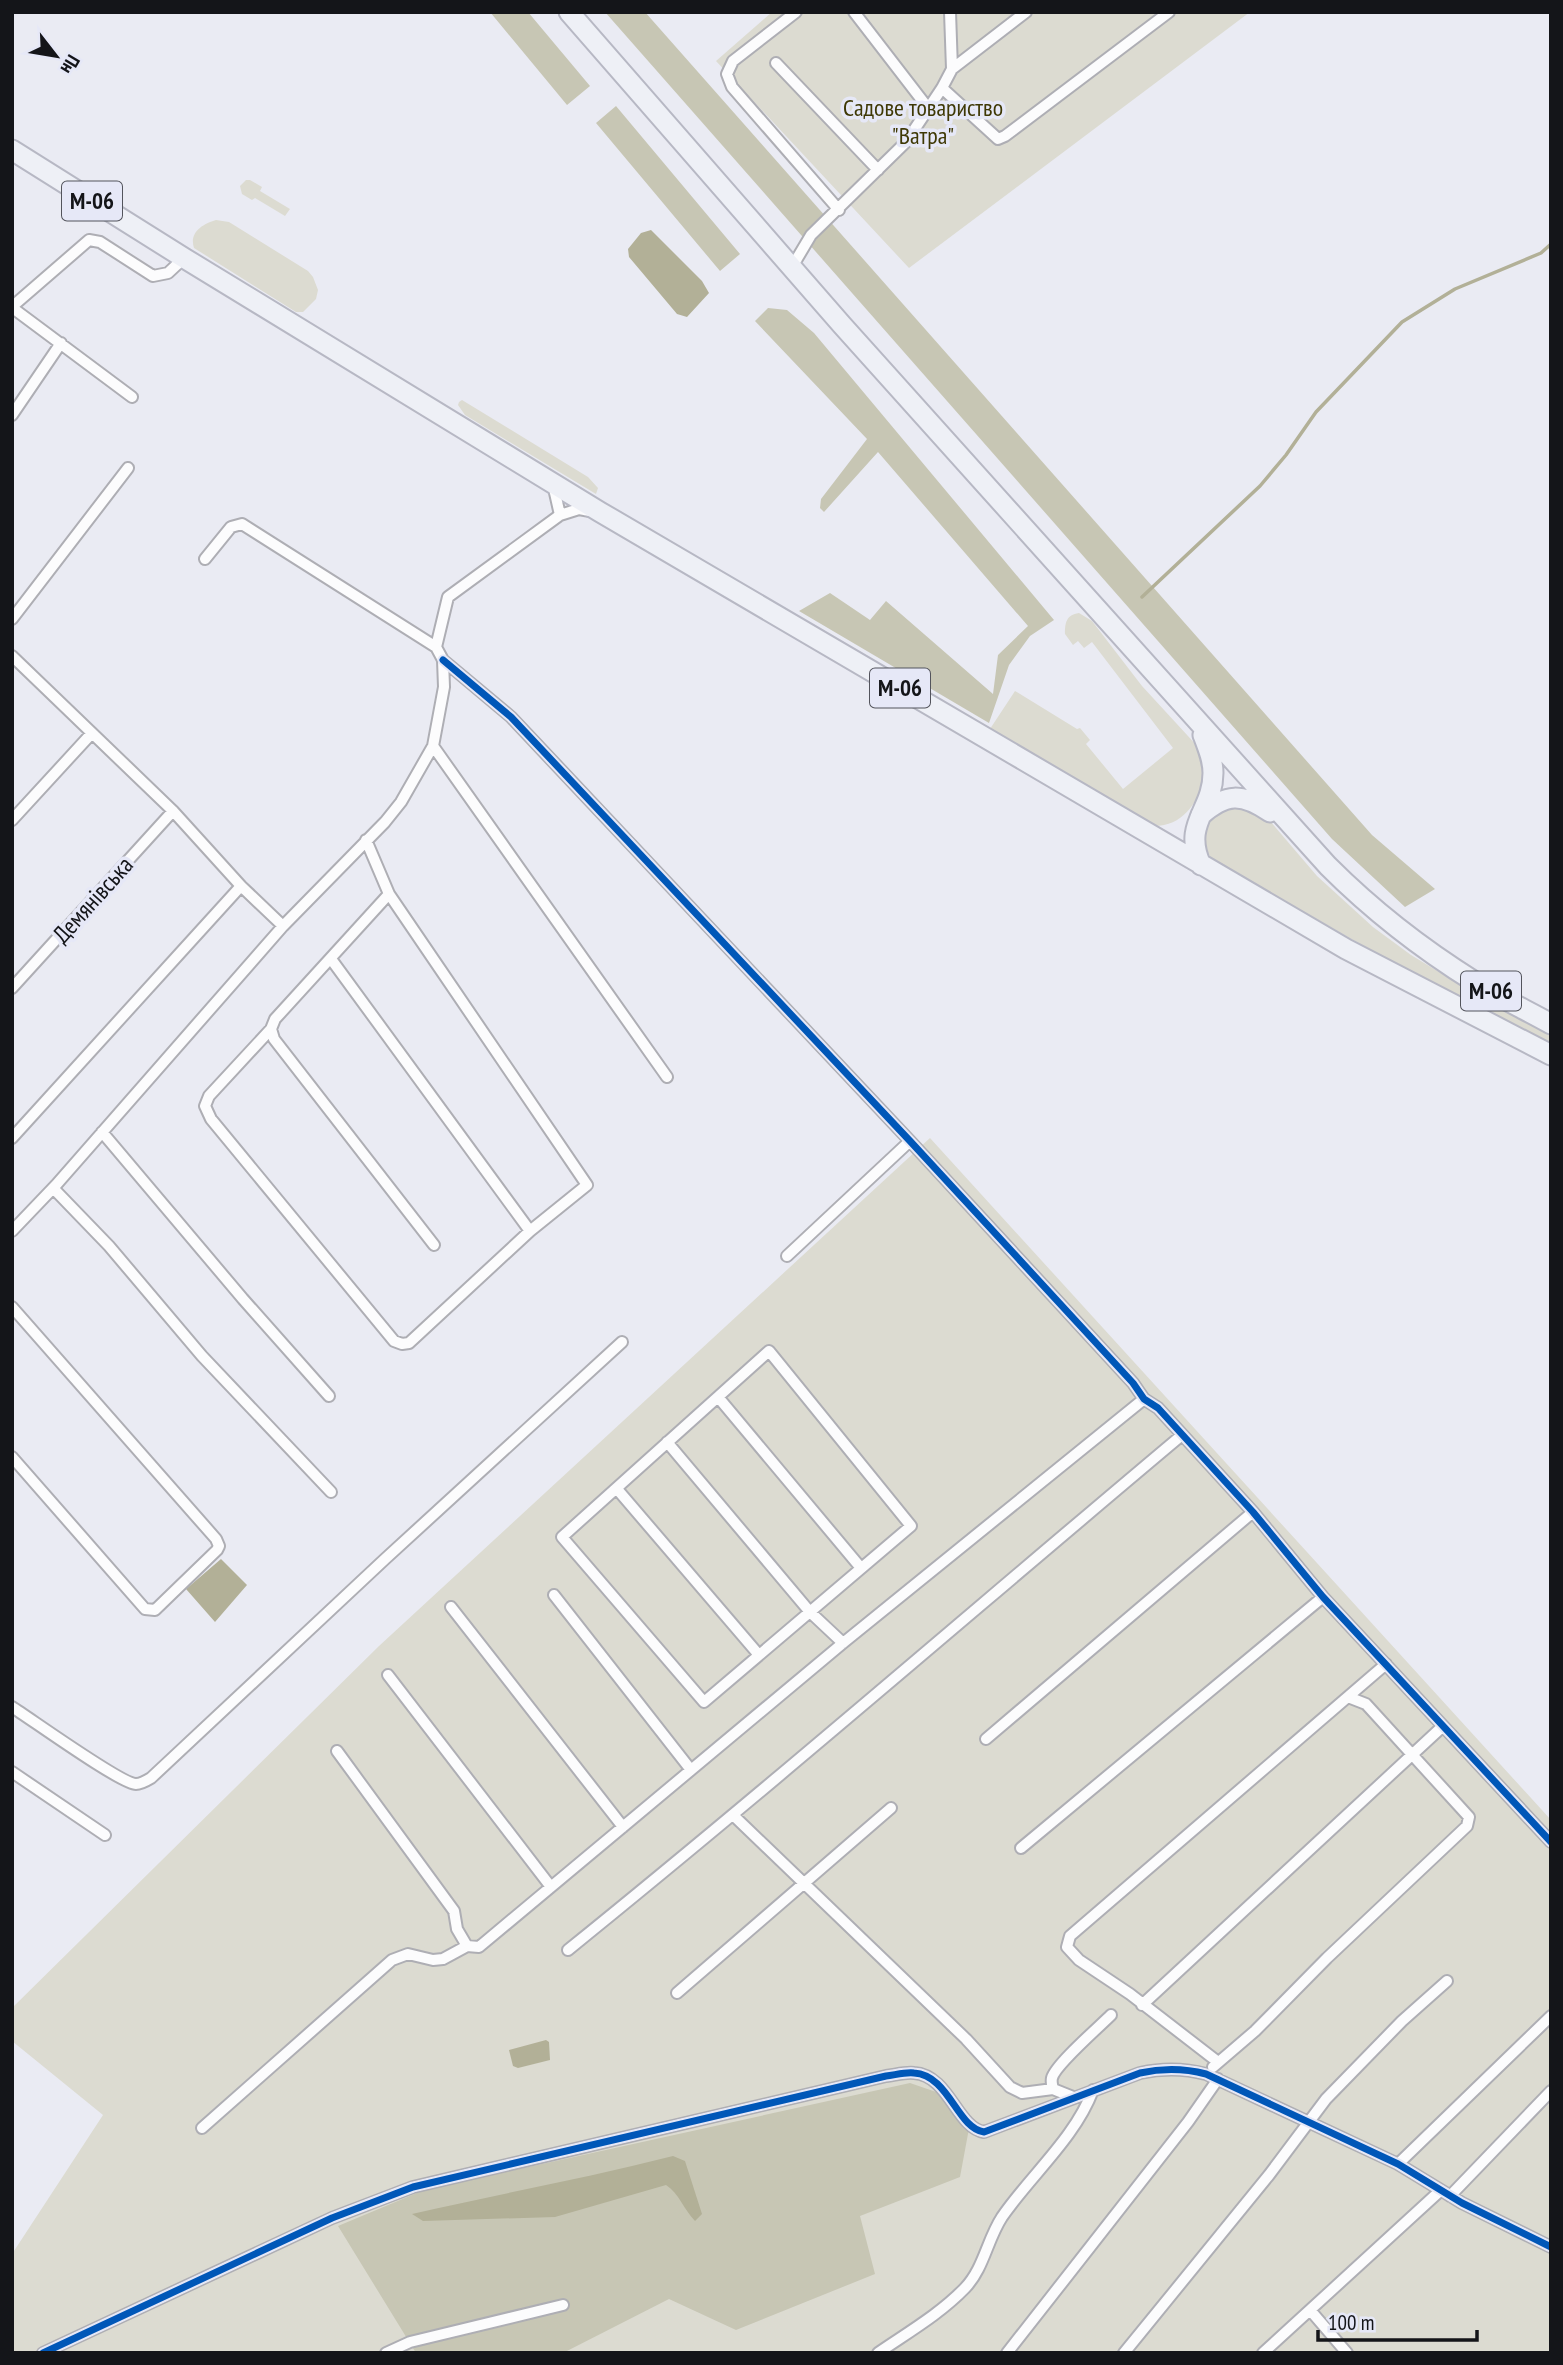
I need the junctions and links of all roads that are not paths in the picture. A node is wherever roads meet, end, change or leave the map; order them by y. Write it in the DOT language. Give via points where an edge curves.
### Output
graph roads {
  1 [pos="569,12"];
  2 [pos="796,12"];
  3 [pos="854,12"];
  4 [pos="950,12"];
  5 [pos="1027,12"];
  6 [pos="1170,12"];
  7 [pos="776,63"];
  8 [pos="952,69"];
  9 [pos="942,88"];
  10 [pos="928,108"];
  11 [pos="12,150"];
  12 [pos="878,170"];
  13 [pos="839,210"];
  14 [pos="184,258"];
  15 [pos="792,267"];
  16 [pos="61,343"];
  17 [pos="132,397"];
  18 [pos="12,415"];
  19 [pos="128,468"];
  20 [pos="553,484"];
  21 [pos="600,512"];
  22 [pos="560,515"];
  23 [pos="205,559"];
  24 [pos="12,619"];
  25 [pos="436,648"];
  26 [pos="13,658"];
  27 [pos="443,660"];
  28 [pos="1199,724"];
  29 [pos="92,733"];
  30 [pos="433,746"];
  31 [pos="173,811"];
  32 [pos="1200,816"];
  33 [pos="12,820"];
  34 [pos="1291,827"];
  35 [pos="366,840"];
  36 [pos="1200,864"];
  37 [pos="241,886"];
  38 [pos="389,894"];
  39 [pos="282,926"];
  40 [pos="331,959"];
  41 [pos="12,988"];
  42 [pos="1551,1024"];
  43 [pos="271,1030"];
  44 [pos="1551,1055"];
  45 [pos="667,1077"];
  46 [pos="102,1132"];
  47 [pos="12,1138"];
  48 [pos="910,1141"];
  49 [pos="53,1188"];
  50 [pos="12,1231"];
  51 [pos="530,1231"];
  52 [pos="434,1245"];
  53 [pos="787,1256"];
  54 [pos="12,1307"];
  55 [pos="622,1342"];
  56 [pos="329,1396"];
  57 [pos="718,1396"];
  58 [pos="1144,1399"];
  59 [pos="1182,1435"];
  60 [pos="667,1442"];
  61 [pos="12,1457"];
  62 [pos="617,1489"];
  63 [pos="331,1492"];
  64 [pos="1253,1512"];
  65 [pos="861,1568"];
  66 [pos="554,1595"];
  67 [pos="1323,1597"];
  68 [pos="451,1607"];
  69 [pos="810,1612"];
  70 [pos="843,1643"];
  71 [pos="759,1655"];
  72 [pos="1386,1664"];
  73 [pos="388,1675"];
  74 [pos="1348,1697"];
  75 [pos="12,1707"];
  76 [pos="1442,1727"];
  77 [pos="986,1739"];
  78 [pos="337,1751"];
  79 [pos="1412,1755"];
  80 [pos="691,1770"];
  81 [pos="12,1772"];
  82 [pos="891,1808"];
  83 [pos="734,1816"];
  84 [pos="623,1827"];
  85 [pos="105,1835"];
  86 [pos="1551,1842"];
  87 [pos="1021,1848"];
  88 [pos="803,1882"];
  89 [pos="551,1887"];
  90 [pos="467,1946"];
  91 [pos="569,1950"];
  92 [pos="1447,1981"];
  93 [pos="677,1993"];
  94 [pos="1142,2005"];
  95 [pos="1111,2015"];
  96 [pos="1551,2016"];
  97 [pos="1218,2062"];
  98 [pos="1206,2074"];
  99 [pos="1218,2079"];
  100 [pos="1053,2089"];
  101 [pos="1093,2090"];
  102 [pos="1551,2091"];
  103 [pos="1073,2097"];
  104 [pos="1308,2121"];
  105 [pos="202,2128"];
  106 [pos="1398,2164"];
  107 [pos="1446,2192"];
  108 [pos="1551,2247"];
  109 [pos="563,2305"];
  110 [pos="1310,2310"];
  111 [pos="1339,2350"];
  112 [pos="44,2353"];
  113 [pos="386,2353"];
  114 [pos="878,2353"];
  115 [pos="1007,2353"];
  116 [pos="1124,2353"];
  117 [pos="1264,2353"];
  1 -- 15 [label="highway, М-06"];
  2 -- 13 [label="street" via="733,61 727,74 732,87"];
  3 -- 10 [label="street"];
  4 -- 8 [label="street"];
  5 -- 8 [label="street"];
  6 -- 9 [label="street" via="998,139"];
  7 -- 12 [label="street"];
  8 -- 9 [label="street"];
  9 -- 10 [label="street"];
  10 -- 12 [label="street" via="906,142"];
  11 -- 14 [label="highway, М-06"];
  12 -- 13 [label="street"];
  13 -- 15 [label="street" via="811,235"];
  14 -- 16 [label="street" via="168,273 153,276 100,242 84,243 14,305"];
  14 -- 20 [label="highway, М-06"];
  15 -- 28 [label="highway, М-06"];
  16 -- 17 [label="street"];
  16 -- 18 [label="street"];
  19 -- 24 [label="street"];
  20 -- 21 [label="highway, М-06"];
  20 -- 22 [label="street"];
  21 -- 22 [label="street" via="579,509"];
  21 -- 36 [label="highway, М-06"];
  22 -- 25 [label="street" via="448,597"];
  23 -- 25 [label="street" via="231,527 242,524"];
  25 -- 27 [label="street"];
  26 -- 29 [label="street"];
  27 -- 30 [label="street" via="444,687"];
  27 -- 48 [label="street" via="511,717"];
  28 -- 32 [label="highway" via="1213,772"];
  28 -- 34 [label="highway, М-06"];
  29 -- 31 [label="street"];
  29 -- 33 [label="street"];
  30 -- 35 [label="street" via="401,802"];
  30 -- 45 [label="street"];
  31 -- 37 [label="street"];
  31 -- 41 [label="street, Демянівська"];
  32 -- 34 [label="highway" via="1231,797 1259,804"];
  32 -- 36 [label="highway" via="1193,837"];
  34 -- 42 [label="highway, М-06" via="1352,890 1433,954"];
  35 -- 38 [label="street"];
  35 -- 39 [label="street"];
  36 -- 44 [label="highway, М-06" via="1346,948"];
  37 -- 39 [label="street"];
  37 -- 47 [label="street"];
  38 -- 40 [label="street"];
  38 -- 51 [label="street" via="587,1185"];
  39 -- 46 [label="street"];
  40 -- 43 [label="street" via="275,1019"];
  40 -- 51 [label="street"];
  43 -- 51 [label="street" via="209,1096 205,1106 394,1341 409,1343"];
  43 -- 52 [label="street"];
  46 -- 49 [label="street"];
  46 -- 56 [label="street"];
  48 -- 53 [label="street"];
  48 -- 58 [label="street"];
  49 -- 50 [label="street"];
  49 -- 63 [label="street"];
  54 -- 61 [label="street" via="219,1546 155,1610 145,1609"];
  55 -- 75 [label="street" via="151,1778 130,1783"];
  57 -- 60 [label="street"];
  57 -- 65 [label="street"];
  57 -- 65 [label="street" via="769,1351 911,1526"];
  58 -- 59 [label="street"];
  58 -- 70 [label="street"];
  59 -- 64 [label="street"];
  59 -- 83 [label="street"];
  60 -- 62 [label="street"];
  60 -- 69 [label="street"];
  62 -- 71 [label="street"];
  62 -- 71 [label="street" via="562,1537 588,1568 704,1702"];
  64 -- 67 [label="street"];
  64 -- 77 [label="street"];
  65 -- 69 [label="street"];
  66 -- 80 [label="street"];
  67 -- 72 [label="street"];
  67 -- 87 [label="street"];
  68 -- 84 [label="street"];
  69 -- 70 [label="street"];
  69 -- 71 [label="street"];
  70 -- 80 [label="street"];
  72 -- 74 [label="street"];
  72 -- 76 [label="street"];
  73 -- 89 [label="street"];
  74 -- 79 [label="street" via="1366,1703"];
  74 -- 94 [label="street" via="1070,1936 1067,1947 1071,1953"];
  76 -- 79 [label="street"];
  76 -- 86 [label="street"];
  78 -- 90 [label="street" via="454,1911"];
  79 -- 94 [label="street"];
  79 -- 97 [label="street" via="1469,1817 1466,1826"];
  80 -- 84 [label="street"];
  81 -- 85 [label="street"];
  82 -- 88 [label="street"];
  83 -- 88 [label="street"];
  83 -- 91 [label="street"];
  84 -- 89 [label="street"];
  88 -- 93 [label="street"];
  88 -- 100 [label="street" via="1010,2087 1022,2093"];
  89 -- 90 [label="street" via="479,1947"];
  90 -- 105 [label="street" via="443,1959 408,1954 392,1960"];
  92 -- 104 [label="street" via="1402,2021"];
  94 -- 97 [label="street"];
  95 -- 100 [label="street" via="1060,2066 1053,2075"];
  96 -- 106 [label="street"];
  97 -- 98 [label="street"];
  98 -- 99 [label="street"];
  98 -- 101 [label="street" via="1165,2068"];
  99 -- 104 [label="street"];
  99 -- 115 [label="street"];
  100 -- 103 [label="street"];
  101 -- 103 [label="street"];
  101 -- 114 [label="street" via="1066,2136 1002,2217 972,2280"];
  102 -- 107 [label="street"];
  103 -- 112 [label="street" via="984,2132 973,2127 942,2088 924,2075 887,2076 413,2187 319,2224"];
  104 -- 106 [label="street"];
  104 -- 116 [label="street"];
  106 -- 107 [label="street"];
  107 -- 108 [label="street"];
  107 -- 110 [label="street"];
  109 -- 113 [label="street" via="410,2342"];
  110 -- 111 [label="street"];
  110 -- 117 [label="street"];
}
